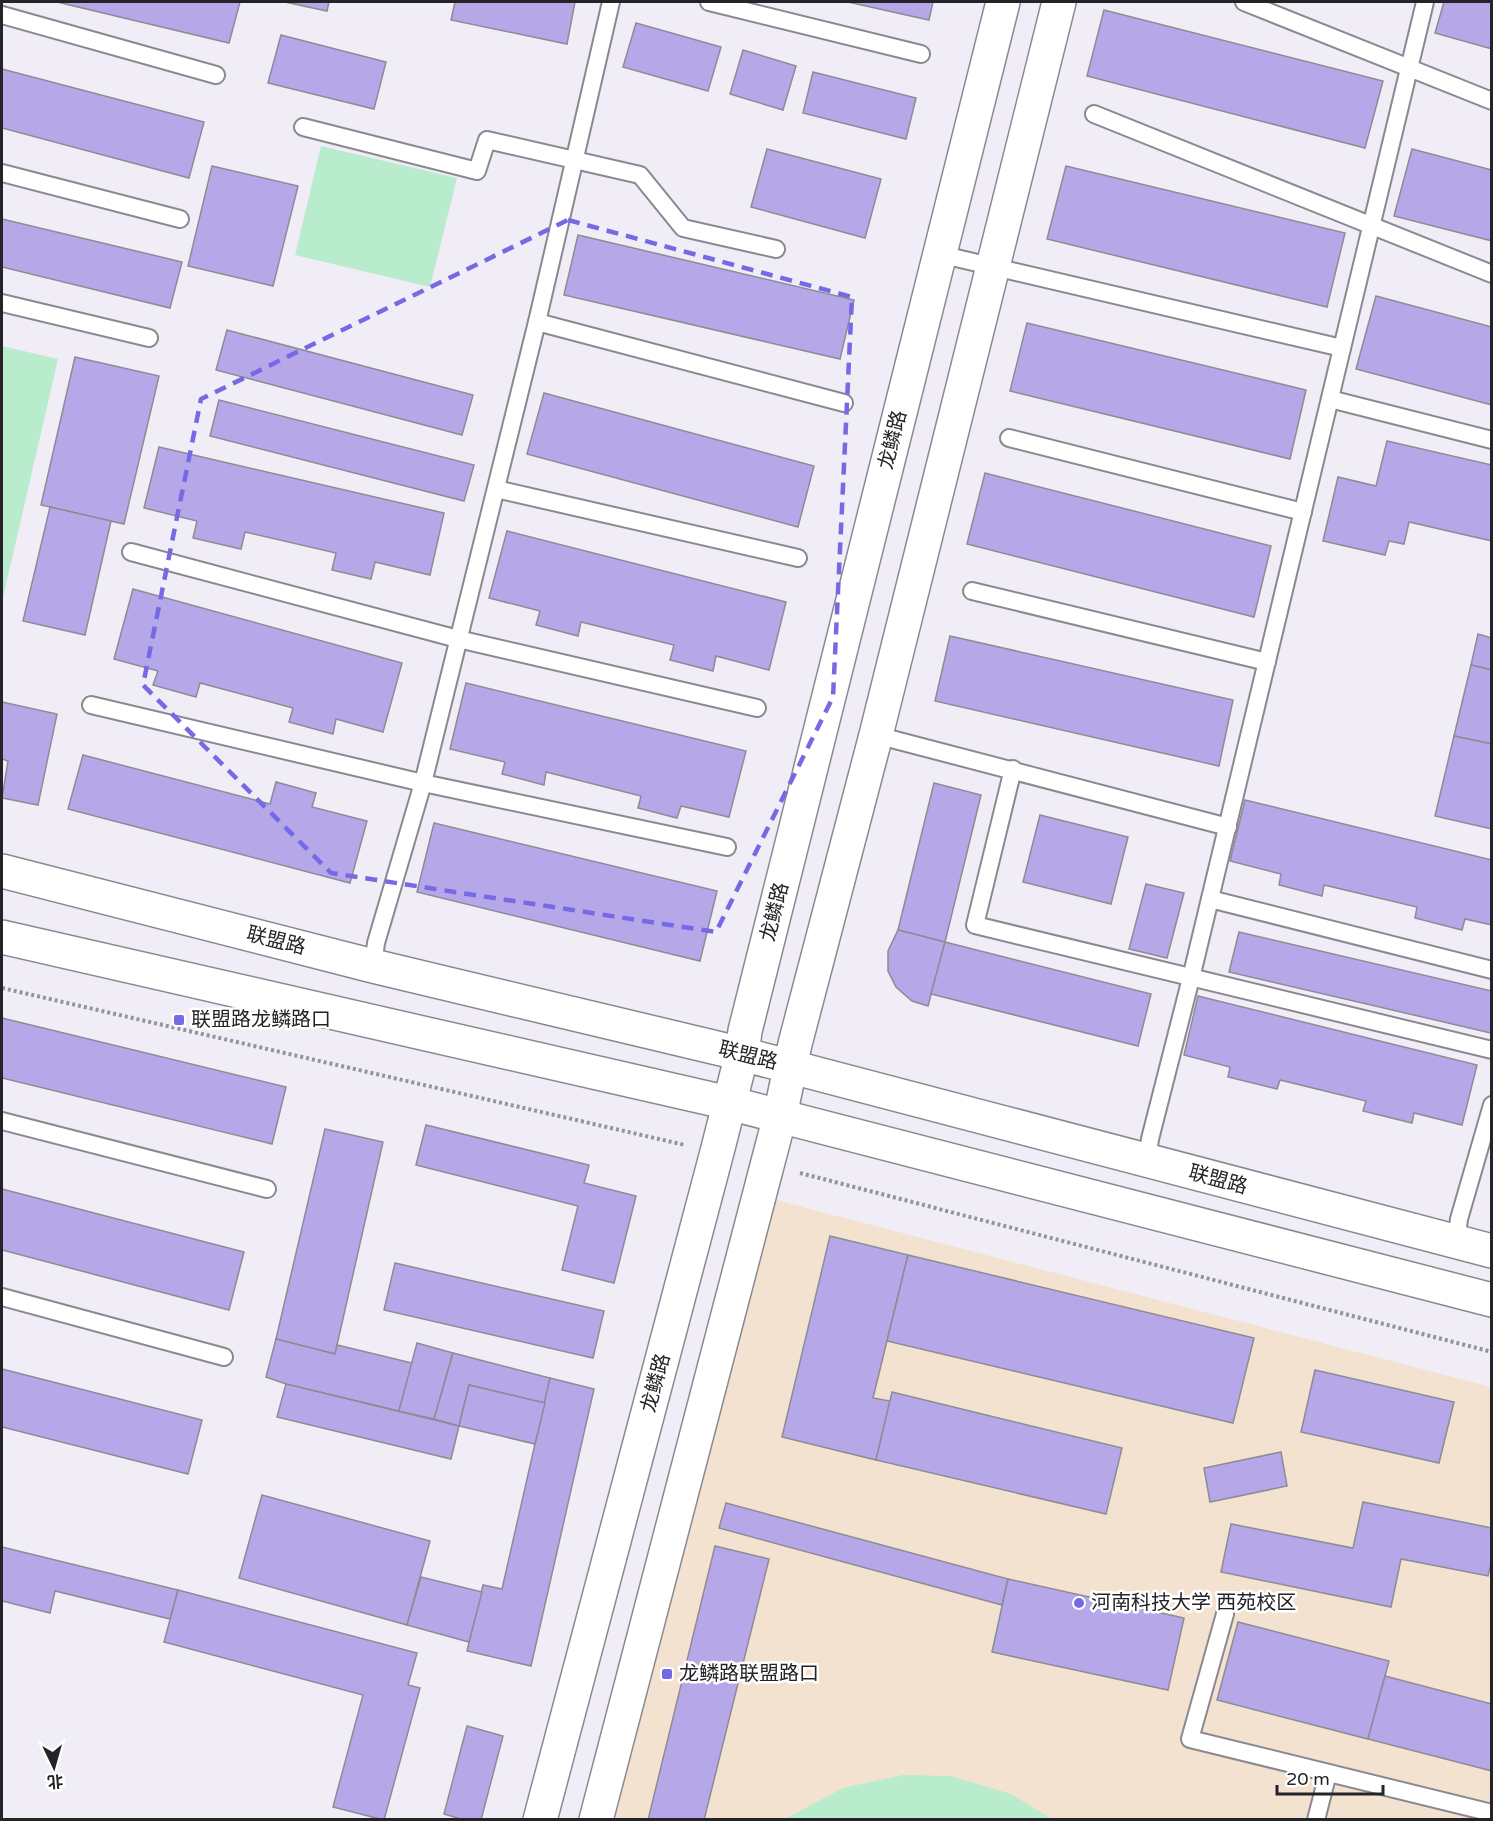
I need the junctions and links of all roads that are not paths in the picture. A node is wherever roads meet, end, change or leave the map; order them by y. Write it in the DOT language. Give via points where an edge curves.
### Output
graph roads {
  1 [pos="610,2"];
  2 [pos="709,2"];
  3 [pos="1003,2"];
  4 [pos="1059,2"];
  5 [pos="1244,2"];
  6 [pos="1425,2"];
  7 [pos="2,15"];
  8 [pos="921,54"];
  9 [pos="1409,68"];
  10 [pos="216,75"];
  11 [pos="1491,101"];
  12 [pos="1094,114"];
  13 [pos="303,127"];
  14 [pos="574,160"];
  15 [pos="2,173"];
  16 [pos="180,219"];
  17 [pos="1371,225"];
  18 [pos="776,249"];
  19 [pos="939,254"];
  20 [pos="992,266"];
  21 [pos="1491,274"];
  22 [pos="2,303"];
  23 [pos="537,322"];
  24 [pos="148,338"];
  25 [pos="1342,348"];
  26 [pos="1330,399"];
  27 [pos="844,403"];
  28 [pos="1009,438"];
  29 [pos="1491,440"];
  30 [pos="496,489"];
  31 [pos="1303,512"];
  32 [pos="131,552"];
  33 [pos="798,558"];
  34 [pos="972,591"];
  35 [pos="458,639"];
  36 [pos="1267,662"];
  37 [pos="91,705"];
  38 [pos="758,708"];
  39 [pos="876,735"];
  40 [pos="1013,770"];
  41 [pos="423,783"];
  42 [pos="1228,827"];
  43 [pos="727,847"];
  44 [pos="2,871"];
  45 [pos="1210,899"];
  46 [pos="3,944"];
  47 [pos="373,966"];
  48 [pos="1491,970"];
  49 [pos="1191,978"];
  50 [pos="1491,1050"];
  51 [pos="742,1054"];
  52 [pos="792,1067"];
  53 [pos="729,1103"];
  54 [pos="1491,1105"];
  55 [pos="780,1116"];
  56 [pos="2,1121"];
  57 [pos="1147,1162"];
  58 [pos="267,1189"];
  59 [pos="1456,1242"];
  60 [pos="1491,1251"];
  61 [pos="2,1297"];
  62 [pos="1491,1300"];
  63 [pos="224,1357"];
  64 [pos="1225,1614"];
  65 [pos="1328,1773"];
  66 [pos="1491,1813"];
  67 [pos="540,1820"];
  68 [pos="596,1820"];
  69 [pos="1316,1820"];
  1 -- 14 [label="lane"];
  2 -- 8 [label="lane"];
  3 -- 19 [label="main road, 龙鳞路"];
  4 -- 20 [label="main road"];
  5 -- 9 [label="lane"];
  6 -- 9 [label="lane"];
  7 -- 10 [label="lane"];
  9 -- 11 [label="lane"];
  9 -- 17 [label="lane"];
  12 -- 17 [label="lane"];
  13 -- 14 [label="lane" via="477,171 487,140"];
  14 -- 18 [label="lane" via="640,176 683,228"];
  14 -- 23 [label="lane"];
  15 -- 16 [label="lane"];
  17 -- 21 [label="lane"];
  17 -- 25 [label="lane"];
  19 -- 20 [label="lane"];
  19 -- 51 [label="main road, 龙鳞路"];
  20 -- 25 [label="lane"];
  20 -- 39 [label="main road"];
  22 -- 24 [label="lane"];
  23 -- 27 [label="lane"];
  23 -- 30 [label="lane"];
  25 -- 26 [label="lane"];
  26 -- 29 [label="lane"];
  26 -- 31 [label="lane"];
  28 -- 31 [label="lane"];
  30 -- 33 [label="lane"];
  30 -- 35 [label="lane"];
  31 -- 36 [label="lane"];
  32 -- 35 [label="lane"];
  34 -- 36 [label="lane"];
  35 -- 38 [label="lane"];
  35 -- 41 [label="lane"];
  36 -- 42 [label="lane"];
  37 -- 41 [label="lane"];
  39 -- 40 [label="lane"];
  39 -- 52 [label="main road"];
  40 -- 42 [label="lane"];
  40 -- 49 [label="lane" via="975,925"];
  41 -- 43 [label="lane"];
  41 -- 47 [label="lane" via="376,943"];
  42 -- 45 [label="lane"];
  44 -- 47 [label="main road, 联盟路"];
  45 -- 48 [label="lane"];
  45 -- 49 [label="lane"];
  46 -- 53 [label="main road"];
  47 -- 51 [label="main road, 联盟路"];
  49 -- 50 [label="lane"];
  49 -- 57 [label="lane"];
  51 -- 52 [label="main road, 联盟路"];
  51 -- 53 [label="main road, 龙鳞路"];
  52 -- 55 [label="main road"];
  52 -- 57 [label="main road, 联盟路"];
  53 -- 55 [label="main road"];
  53 -- 67 [label="main road, 龙鳞路"];
  54 -- 59 [label="lane"];
  55 -- 62 [label="main road"];
  55 -- 68 [label="main road"];
  56 -- 58 [label="lane"];
  57 -- 59 [label="main road, 联盟路"];
  59 -- 60 [label="main road, 联盟路"];
  61 -- 63 [label="lane"];
  64 -- 65 [label="lane" via="1190,1739"];
  65 -- 66 [label="lane"];
  65 -- 69 [label="lane"];
}
